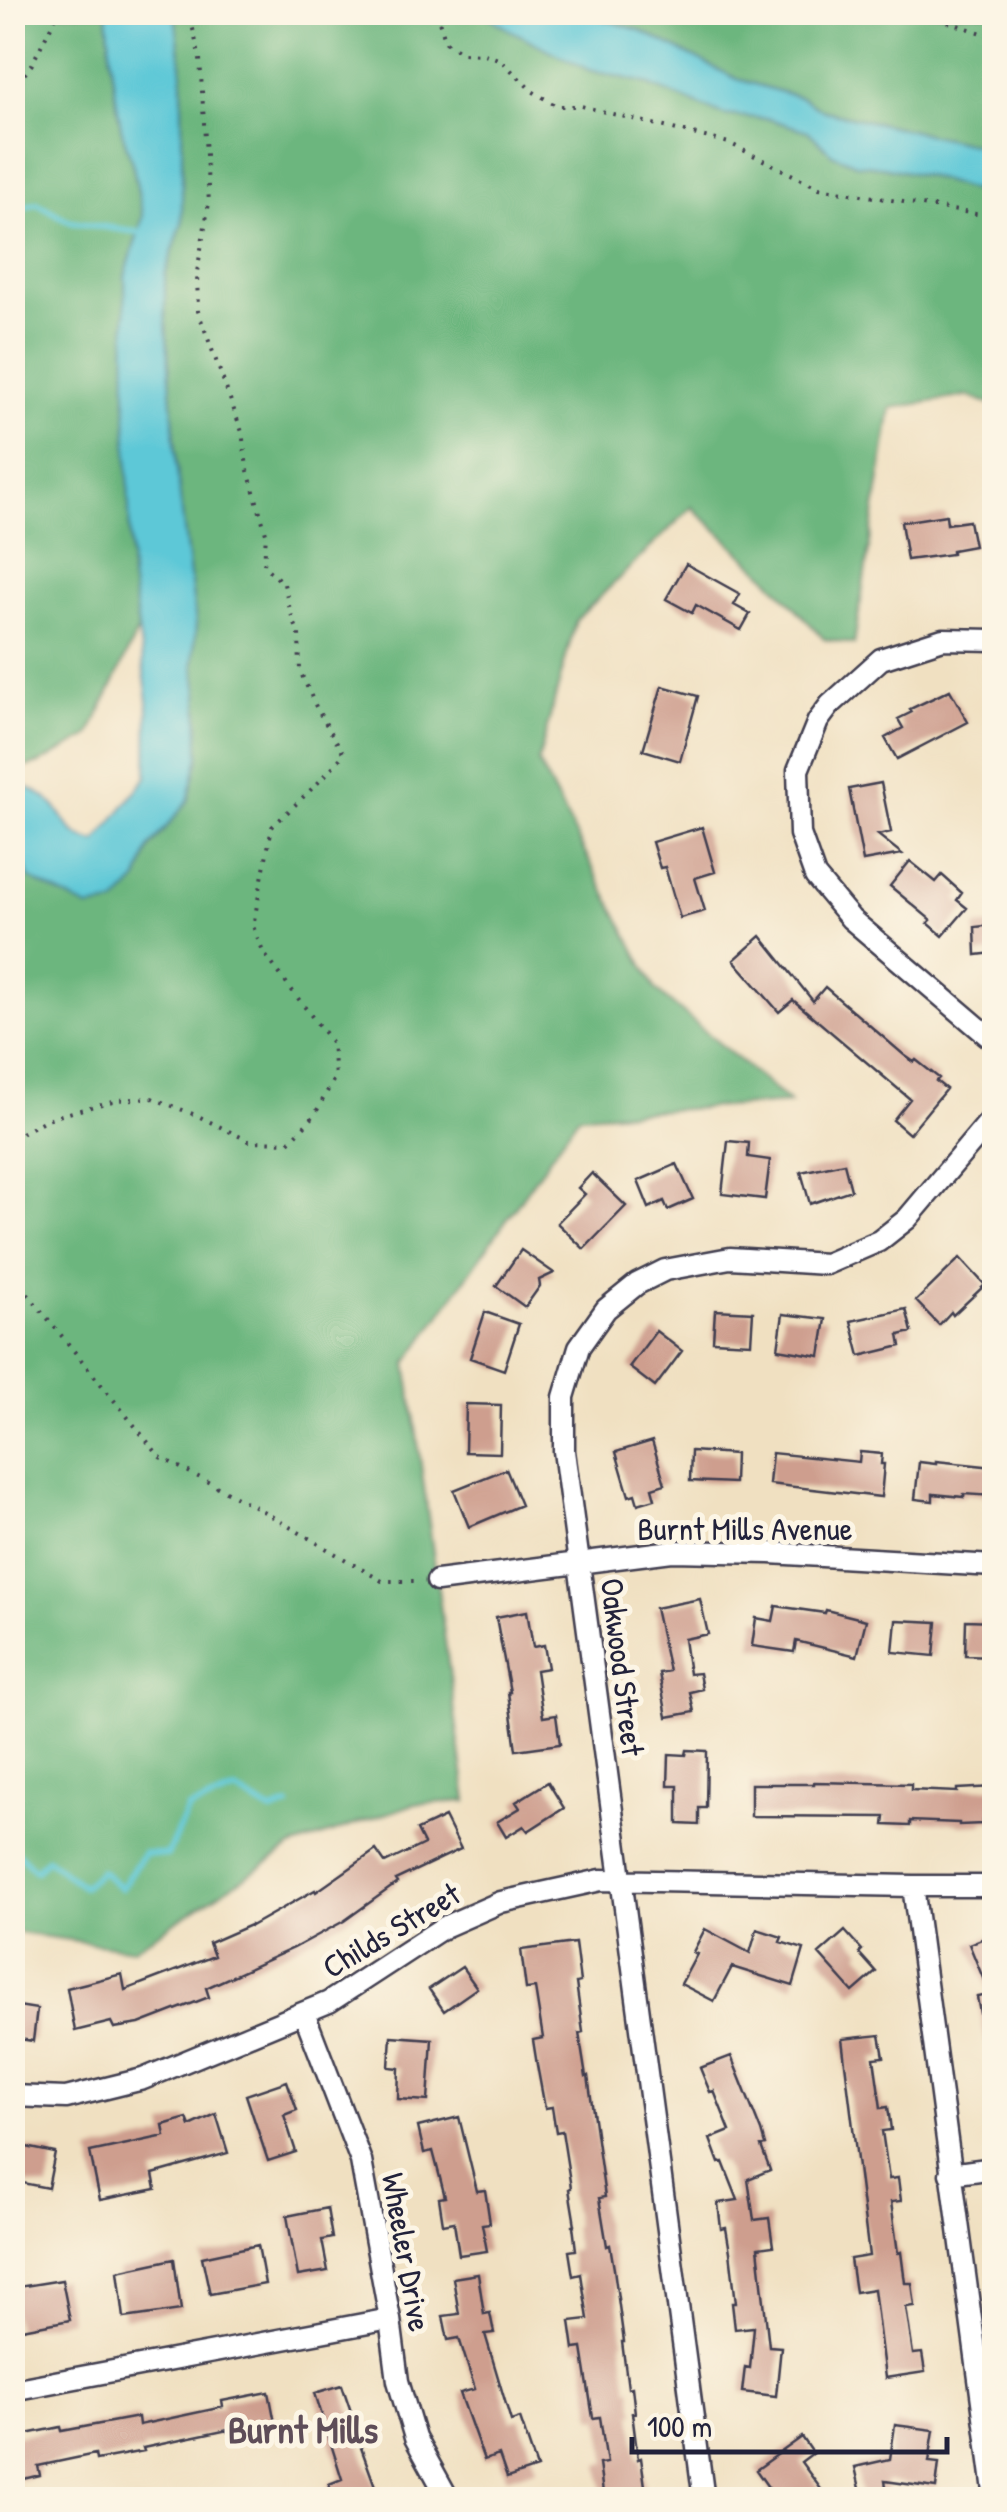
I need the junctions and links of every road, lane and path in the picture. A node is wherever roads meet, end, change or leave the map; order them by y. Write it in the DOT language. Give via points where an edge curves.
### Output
graph roads {
  1 [pos="58,12"];
  2 [pos="189,12"];
  3 [pos="436,12"];
  4 [pos="918,12"];
  5 [pos="994,37"];
  6 [pos="12,91"];
  7 [pos="994,217"];
  8 [pos="994,640"];
  9 [pos="994,1040"];
  10 [pos="994,1116"];
  11 [pos="12,1138"];
  12 [pos="12,1267"];
  13 [pos="579,1563"];
  14 [pos="994,1566"];
  15 [pos="437,1581"];
  16 [pos="621,1880"];
  17 [pos="912,1886"];
  18 [pos="994,1886"];
  19 [pos="304,2013"];
  20 [pos="12,2096"];
  21 [pos="994,2168"];
  22 [pos="950,2174"];
  23 [pos="390,2319"];
  24 [pos="12,2390"];
  25 [pos="994,2491"];
  26 [pos="450,2500"];
  27 [pos="704,2500"];
  1 -- 6 [label="path"];
  2 -- 11 [label="path" via="200,58 209,203 198,310 242,432 266,534 264,566 284,584 299,634 300,671 344,754 272,828 254,926 263,952 332,1043 335,1077 314,1116 289,1142 249,1141 152,1098 116,1100 47,1119"];
  3 -- 7 [label="path" via="446,42 501,60 557,106 581,106 729,143 819,188"];
  4 -- 5 [label="path"];
  8 -- 9 [label="street" via="943,639 882,658 818,721 798,770 800,834 815,876 851,918"];
  10 -- 13 [label="street, Oakwood Street" via="907,1219 879,1241 826,1264 730,1258 665,1270 606,1309 580,1346 564,1397"];
  12 -- 15 [label="path" via="160,1458 382,1582"];
  13 -- 14 [label="street, Burnt Mills Avenue" via="672,1551"];
  13 -- 15 [label="street, Burnt Mills Avenue"];
  13 -- 16 [label="street, Oakwood Street"];
  16 -- 17 [label="street, Childs Street"];
  16 -- 19 [label="street, Childs Street" via="501,1902 444,1927"];
  16 -- 27 [label="street, Oakwood Street"];
  17 -- 18 [label="street, Childs Street"];
  17 -- 22 [label="street"];
  19 -- 20 [label="street, Childs Street" via="143,2079 66,2098"];
  19 -- 23 [label="street, Wheeler Drive" via="361,2161"];
  21 -- 22 [label="street"];
  22 -- 25 [label="street"];
  23 -- 24 [label="street"];
  23 -- 26 [label="street, Wheeler Drive" via="415,2438"];
}
